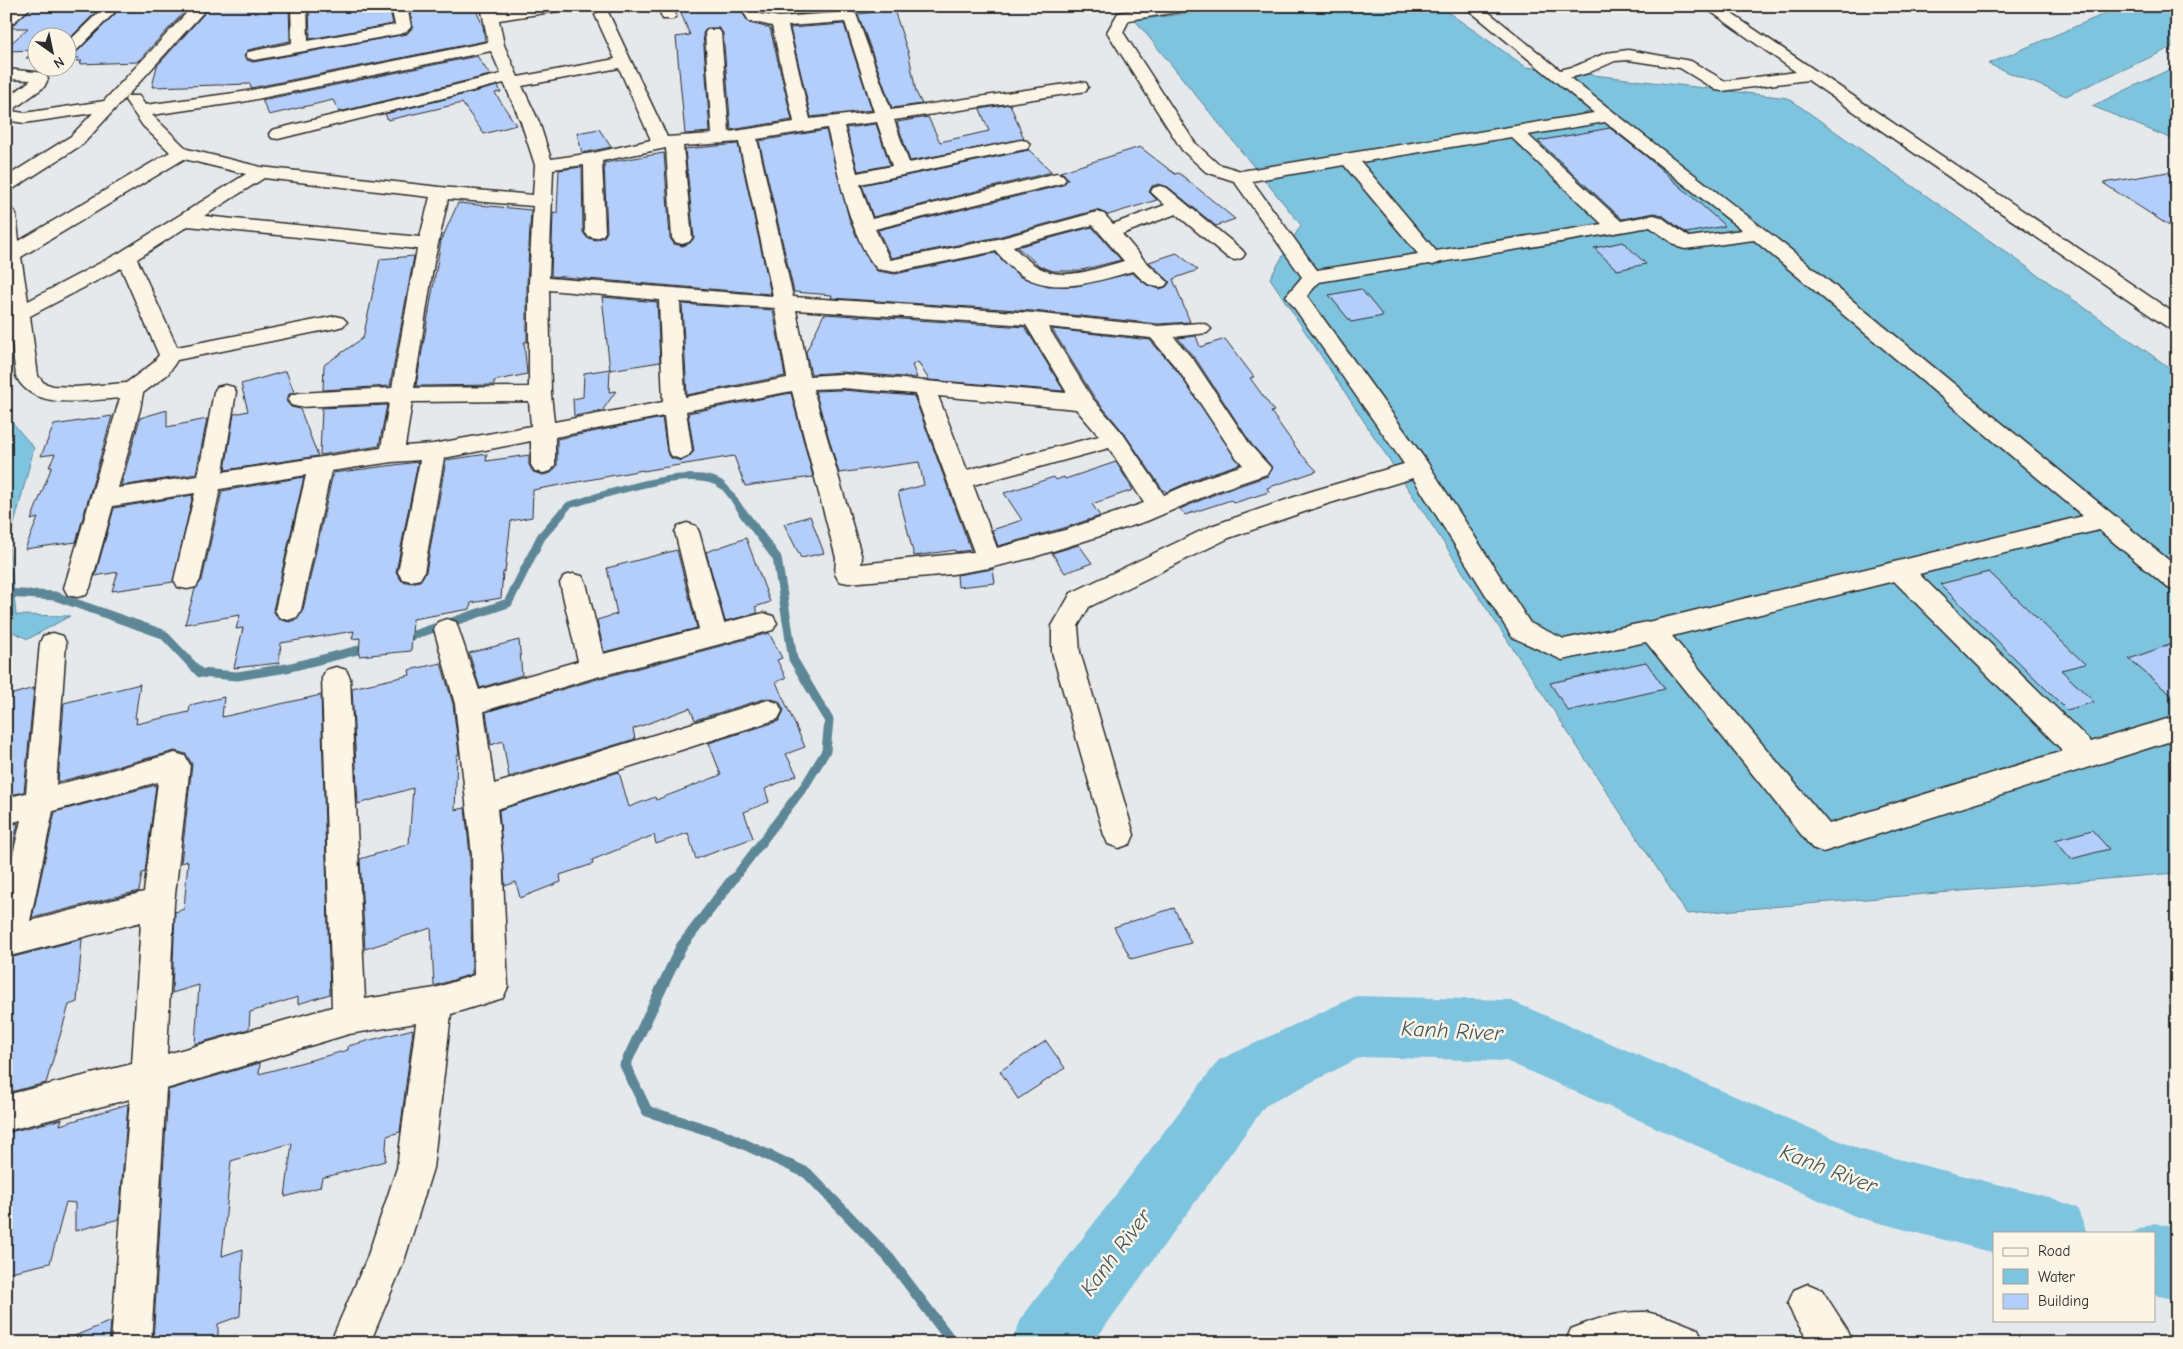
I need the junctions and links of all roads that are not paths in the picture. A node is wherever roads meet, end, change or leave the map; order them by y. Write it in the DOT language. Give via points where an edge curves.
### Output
graph roads {
  1 [pos="25,6"];
  2 [pos="114,6"];
  3 [pos="202,6"];
  4 [pos="299,6"];
  5 [pos="399,6"];
  6 [pos="558,6"];
  7 [pos="747,6"];
  8 [pos="1184,6"];
  9 [pos="1471,6"];
  10 [pos="1710,6"];
  11 [pos="490,12"];
  12 [pos="603,16"];
  13 [pos="6,22"];
  14 [pos="779,22"];
  15 [pos="713,33"];
  16 [pos="78,40"];
  17 [pos="496,45"];
  18 [pos="300,47"];
  19 [pos="254,56"];
  20 [pos="6,58"];
  21 [pos="28,60"];
  22 [pos="624,62"];
  23 [pos="6,74"];
  24 [pos="1811,75"];
  25 [pos="1557,76"];
  26 [pos="511,80"];
  27 [pos="1080,87"];
  28 [pos="125,88"];
  29 [pos="110,105"];
  30 [pos="6,107"];
  31 [pos="141,111"];
  32 [pos="6,115"];
  33 [pos="884,116"];
  34 [pos="1608,116"];
  35 [pos="834,121"];
  36 [pos="803,126"];
  37 [pos="1514,132"];
  38 [pos="278,134"];
  39 [pos="747,136"];
  40 [pos="721,138"];
  41 [pos="668,143"];
  42 [pos="1021,145"];
  43 [pos="181,153"];
  44 [pos="592,158"];
  45 [pos="1348,159"];
  46 [pos="544,165"];
  47 [pos="902,170"];
  48 [pos="261,172"];
  49 [pos="1240,177"];
  50 [pos="1057,179"];
  51 [pos="851,180"];
  52 [pos="6,185"];
  53 [pos="1160,192"];
  54 [pos="440,193"];
  55 [pos="542,201"];
  56 [pos="1178,207"];
  57 [pos="6,214"];
  58 [pos="184,220"];
  59 [pos="865,226"];
  60 [pos="1615,226"];
  61 [pos="595,232"];
  62 [pos="1110,232"];
  63 [pos="1758,234"];
  64 [pos="682,238"];
  65 [pos="428,244"];
  66 [pos="1000,244"];
  67 [pos="12,254"];
  68 [pos="1234,254"];
  69 [pos="126,257"];
  70 [pos="1433,259"];
  71 [pos="1136,264"];
  72 [pos="1312,277"];
  73 [pos="1158,282"];
  74 [pos="540,283"];
  75 [pos="669,295"];
  76 [pos="784,301"];
  77 [pos="20,313"];
  78 [pos="1033,319"];
  79 [pos="336,322"];
  80 [pos="2177,325"];
  81 [pos="1200,329"];
  82 [pos="1158,332"];
  83 [pos="170,355"];
  84 [pos="798,383"];
  85 [pos="923,387"];
  86 [pos="132,390"];
  87 [pos="225,392"];
  88 [pos="540,394"];
  89 [pos="403,395"];
  90 [pos="299,400"];
  91 [pos="1083,402"];
  92 [pos="674,407"];
  93 [pos="543,430"];
  94 [pos="1115,439"];
  95 [pos="680,451"];
  96 [pos="433,452"];
  97 [pos="392,454"];
  98 [pos="543,465"];
  99 [pos="320,466"];
  100 [pos="1419,468"];
  101 [pos="960,480"];
  102 [pos="209,484"];
  103 [pos="102,499"];
  104 [pos="1159,507"];
  105 [pos="2103,520"];
  106 [pos="687,532"];
  107 [pos="989,559"];
  108 [pos="1899,570"];
  109 [pos="411,572"];
  110 [pos="187,580"];
  111 [pos="2177,581"];
  112 [pos="573,583"];
  113 [pos="77,588"];
  114 [pos="288,610"];
  115 [pos="764,623"];
  116 [pos="447,630"];
  117 [pos="1652,631"];
  118 [pos="714,635"];
  119 [pos="53,643"];
  120 [pos="593,667"];
  121 [pos="336,678"];
  122 [pos="469,704"];
  123 [pos="768,711"];
  124 [pos="2177,727"];
  125 [pos="2086,756"];
  126 [pos="40,800"];
  127 [pos="481,801"];
  128 [pos="6,811"];
  129 [pos="1119,835"];
  130 [pos="158,903"];
  131 [pos="8,942"];
  132 [pos="435,1004"];
  133 [pos="349,1018"];
  134 [pos="149,1077"];
  135 [pos="6,1113"];
  136 [pos="1808,1304"];
  137 [pos="131,1343"];
  138 [pos="350,1343"];
  139 [pos="1585,1343"];
  140 [pos="1684,1343"];
  141 [pos="1833,1343"];
  1 -- 13 [label="street"];
  2 -- 16 [label="street"];
  3 -- 28 [label="street"];
  4 -- 18 [label="street"];
  5 -- 18 [label="street" via="403,27 400,30"];
  6 -- 11 [label="street"];
  7 -- 14 [label="street" via="754,18"];
  8 -- 49 [label="street" via="1123,16 1115,32 1188,146 1212,168"];
  9 -- 25 [label="street"];
  10 -- 24 [label="street"];
  11 -- 17 [label="street"];
  12 -- 22 [label="street"];
  14 -- 33 [label="street" via="851,17"];
  14 -- 36 [label="street"];
  15 -- 40 [label="street"];
  17 -- 26 [label="street"];
  17 -- 31 [label="street" via="242,97"];
  18 -- 19 [label="street"];
  20 -- 21 [label="street"];
  22 -- 26 [label="street"];
  22 -- 41 [label="street"];
  23 -- 30 [label="street" via="39,76 40,79 38,84"];
  24 -- 25 [label="street" via="1722,86 1685,64 1612,56 1582,70"];
  24 -- 80 [label="street"];
  25 -- 34 [label="street"];
  26 -- 38 [label="street"];
  26 -- 46 [label="street" via="530,122"];
  27 -- 33 [label="street"];
  28 -- 29 [label="street"];
  28 -- 31 [label="street"];
  29 -- 32 [label="street" via="24,118"];
  29 -- 52 [label="street" via="77,140"];
  31 -- 43 [label="street"];
  33 -- 35 [label="street"];
  33 -- 47 [label="street"];
  34 -- 37 [label="street"];
  34 -- 63 [label="street"];
  35 -- 36 [label="street"];
  35 -- 51 [label="street"];
  36 -- 39 [label="street"];
  37 -- 45 [label="street"];
  37 -- 60 [label="street"];
  39 -- 40 [label="street"];
  39 -- 76 [label="street"];
  40 -- 41 [label="street"];
  41 -- 44 [label="street"];
  41 -- 64 [label="street"];
  42 -- 47 [label="street"];
  43 -- 48 [label="street"];
  43 -- 67 [label="street"];
  44 -- 46 [label="street"];
  44 -- 61 [label="street"];
  45 -- 49 [label="street"];
  45 -- 70 [label="street"];
  46 -- 55 [label="street"];
  47 -- 51 [label="street"];
  48 -- 54 [label="street"];
  48 -- 58 [label="street"];
  49 -- 72 [label="street"];
  50 -- 59 [label="street"];
  51 -- 59 [label="street"];
  53 -- 56 [label="street"];
  54 -- 55 [label="street"];
  54 -- 65 [label="street"];
  55 -- 74 [label="street"];
  56 -- 62 [label="street"];
  56 -- 68 [label="street"];
  57 -- 67 [label="street"];
  58 -- 65 [label="street"];
  58 -- 69 [label="street"];
  59 -- 66 [label="street" via="877,258 888,266"];
  60 -- 63 [label="street" via="1654,222 1685,243"];
  60 -- 70 [label="street"];
  62 -- 66 [label="street" via="1096,218"];
  62 -- 71 [label="street"];
  63 -- 105 [label="street"];
  65 -- 89 [label="street"];
  66 -- 71 [label="street" via="1029,272 1051,281 1070,280"];
  67 -- 77 [label="street"];
  69 -- 77 [label="street"];
  69 -- 83 [label="street"];
  70 -- 72 [label="street"];
  71 -- 73 [label="street"];
  72 -- 100 [label="street" via="1296,296"];
  74 -- 75 [label="street"];
  74 -- 88 [label="street"];
  75 -- 76 [label="street"];
  75 -- 92 [label="street"];
  76 -- 78 [label="street"];
  76 -- 84 [label="street"];
  77 -- 86 [label="street" via="30,384 43,391 60,393"];
  78 -- 82 [label="street"];
  78 -- 91 [label="street"];
  79 -- 83 [label="street"];
  81 -- 82 [label="street"];
  82 -- 104 [label="street" via="1187,366 1243,450 1259,468"];
  83 -- 86 [label="street" via="160,369"];
  84 -- 85 [label="street" via="842,381"];
  84 -- 92 [label="street"];
  84 -- 107 [label="street" via="805,395 849,558 848,574 941,567"];
  85 -- 91 [label="street"];
  85 -- 101 [label="street"];
  86 -- 103 [label="street"];
  87 -- 102 [label="street"];
  88 -- 89 [label="street"];
  88 -- 93 [label="street"];
  89 -- 90 [label="street"];
  89 -- 97 [label="street"];
  91 -- 94 [label="street"];
  92 -- 93 [label="street"];
  92 -- 95 [label="street"];
  93 -- 96 [label="street"];
  93 -- 98 [label="street"];
  94 -- 101 [label="street"];
  94 -- 104 [label="street"];
  96 -- 97 [label="street"];
  96 -- 109 [label="street"];
  97 -- 99 [label="street"];
  99 -- 102 [label="street"];
  99 -- 114 [label="street"];
  100 -- 117 [label="street" via="1521,630 1562,650"];
  100 -- 129 [label="street" via="1220,532 1080,600 1065,626 1066,652"];
  101 -- 107 [label="street"];
  102 -- 103 [label="street"];
  102 -- 110 [label="street"];
  103 -- 113 [label="street"];
  104 -- 107 [label="street" via="1098,530"];
  105 -- 108 [label="street"];
  105 -- 111 [label="street"];
  106 -- 118 [label="street"];
  108 -- 117 [label="street"];
  108 -- 125 [label="street"];
  112 -- 120 [label="street"];
  115 -- 118 [label="street"];
  116 -- 122 [label="street"];
  117 -- 125 [label="street" via="1823,839"];
  118 -- 120 [label="street"];
  119 -- 126 [label="street"];
  120 -- 122 [label="street"];
  121 -- 133 [label="street"];
  122 -- 127 [label="street"];
  123 -- 127 [label="street"];
  124 -- 125 [label="street"];
  126 -- 128 [label="street"];
  126 -- 130 [label="street" via="175,765"];
  126 -- 131 [label="street"];
  127 -- 132 [label="street" via="487,855 491,987"];
  130 -- 131 [label="street"];
  130 -- 134 [label="street"];
  132 -- 133 [label="street"];
  132 -- 138 [label="street" via="414,1168 385,1261"];
  133 -- 134 [label="street"];
  134 -- 135 [label="street"];
  134 -- 137 [label="street"];
  136 -- 141 [label="street"];
  139 -- 140 [label="street" via="1617,1332 1642,1331 1666,1335"];
}
